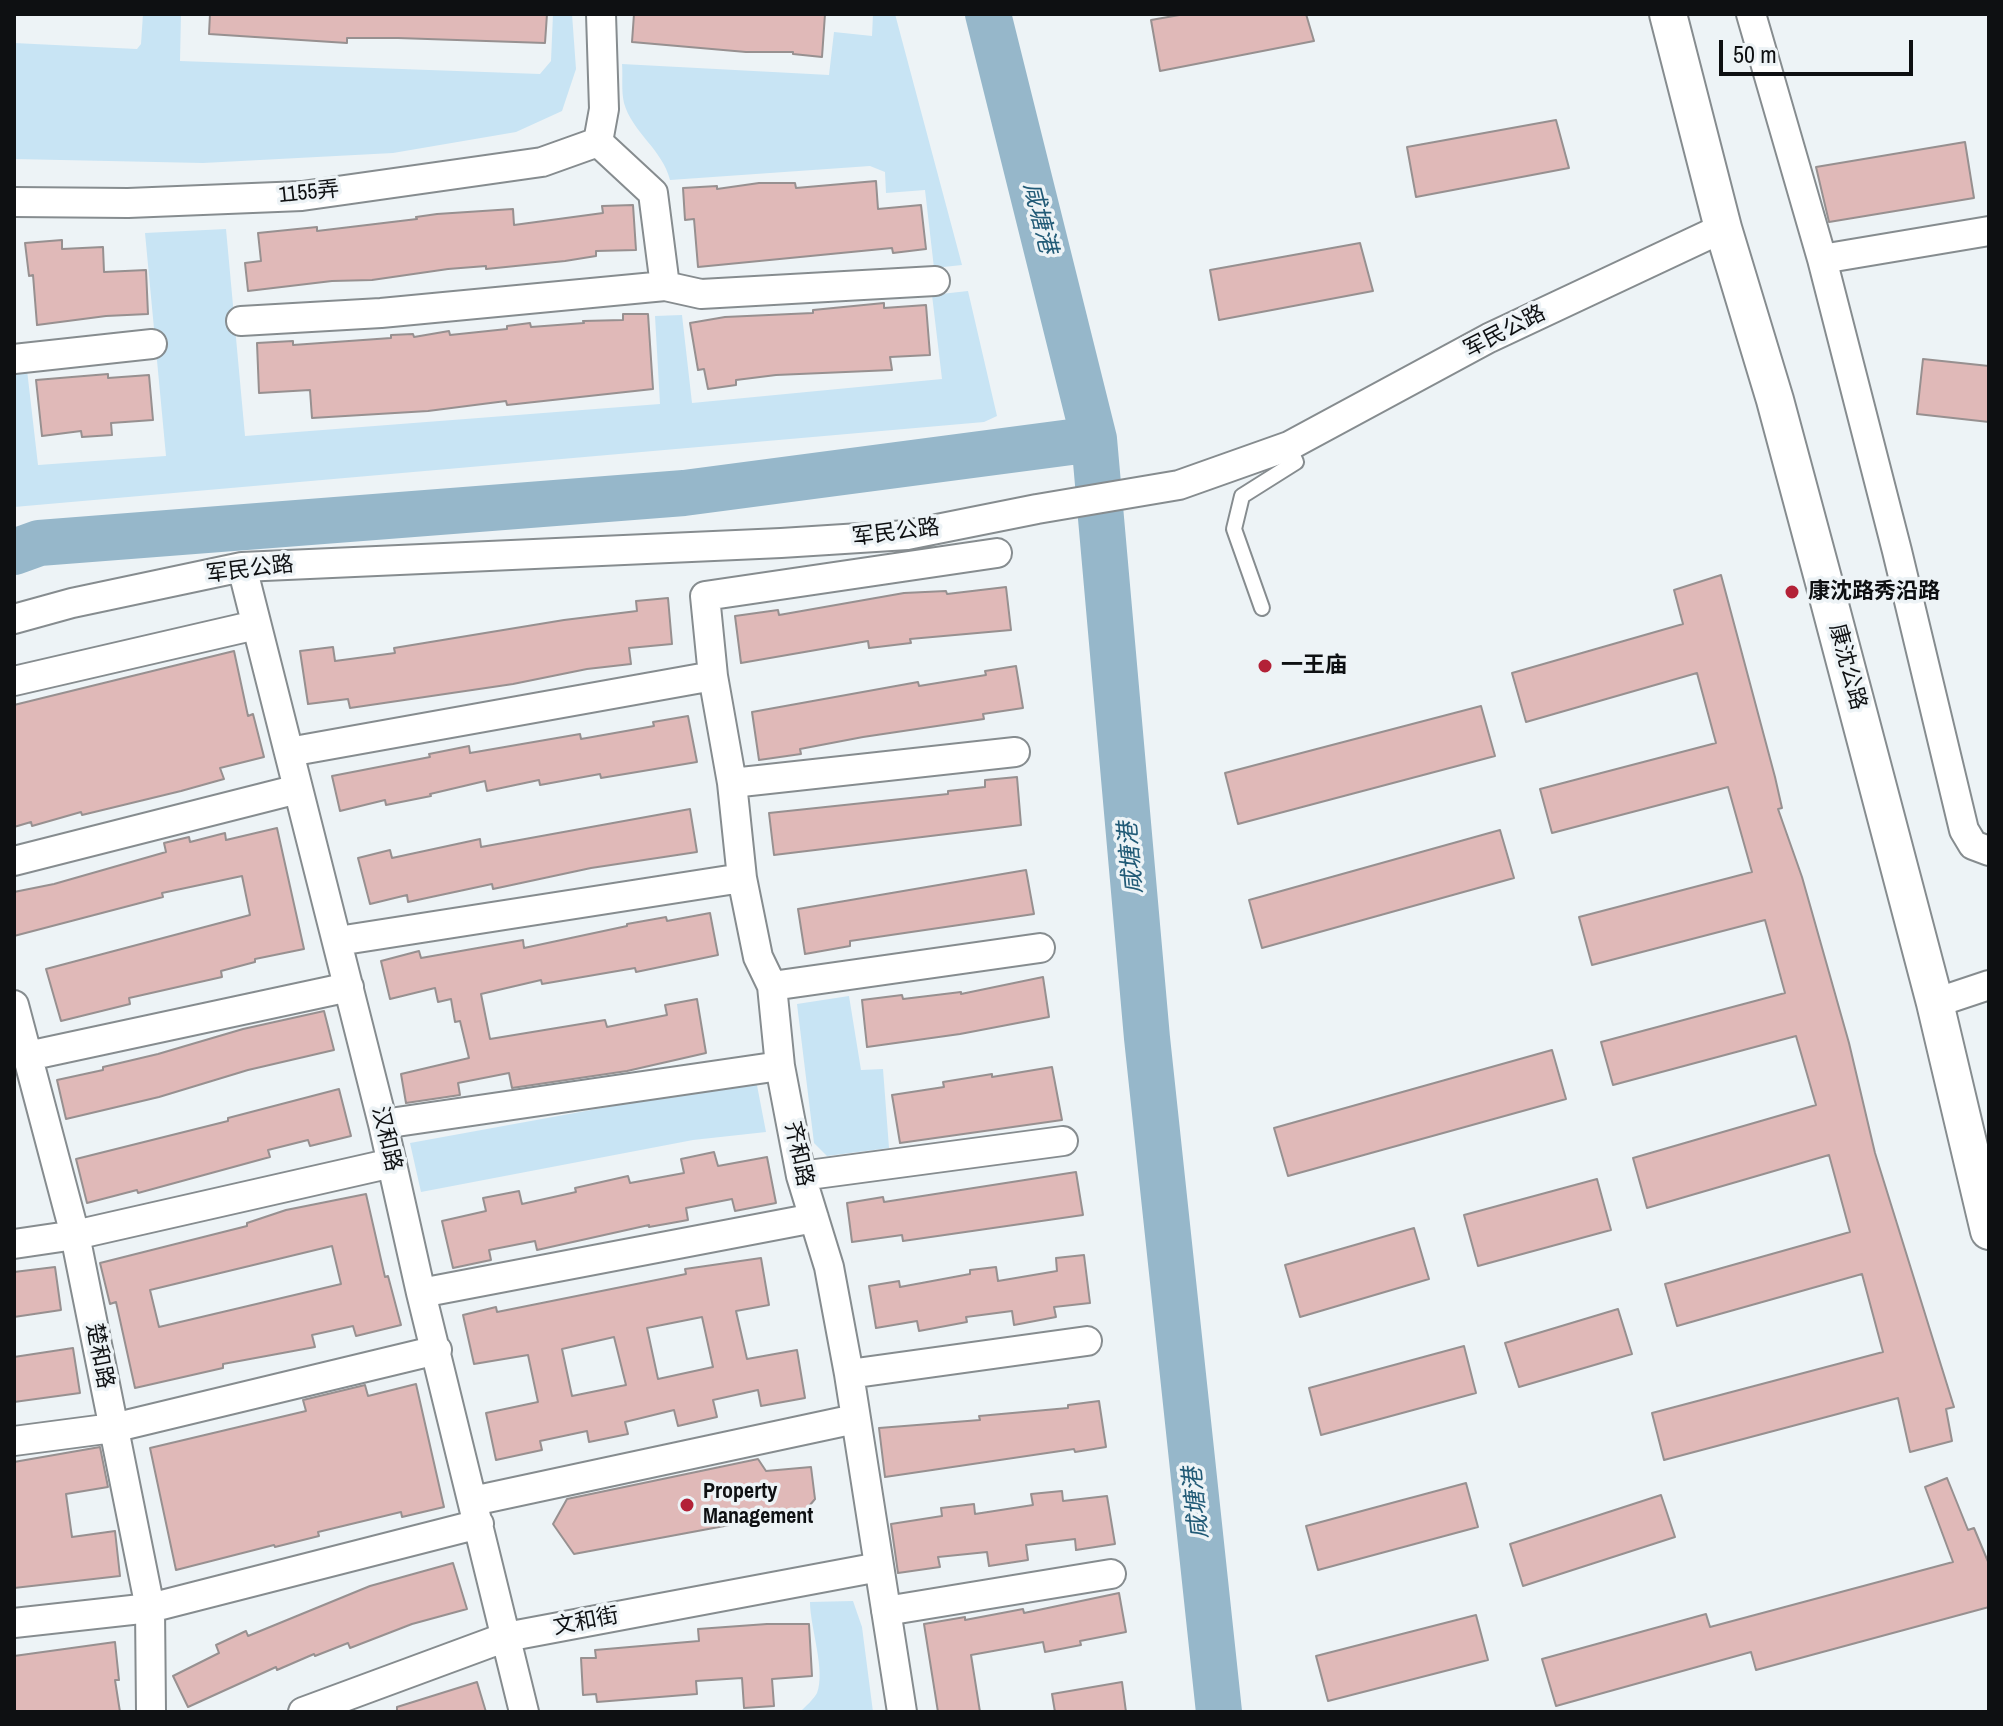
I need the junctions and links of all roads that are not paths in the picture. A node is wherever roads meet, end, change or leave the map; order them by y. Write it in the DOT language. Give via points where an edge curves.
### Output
graph roads {
  1 [pos="601,14"];
  2 [pos="1668,14"];
  3 [pos="1751,14"];
  4 [pos="598,142"];
  5 [pos="14,202"];
  6 [pos="1723,228"];
  7 [pos="1989,231"];
  8 [pos="1822,259"];
  9 [pos="935,281"];
  10 [pos="665,286"];
  11 [pos="241,321"];
  12 [pos="152,344"];
  13 [pos="14,359"];
  14 [pos="1289,446"];
  15 [pos="997,553"];
  16 [pos="242,567"];
  17 [pos="1262,608"];
  18 [pos="14,619"];
  19 [pos="256,625"];
  20 [pos="713,676"];
  21 [pos="14,681"];
  22 [pos="289,752"];
  23 [pos="1015,752"];
  24 [pos="732,783"];
  25 [pos="298,789"];
  26 [pos="1989,851"];
  27 [pos="14,861"];
  28 [pos="742,878"];
  29 [pos="338,941"];
  30 [pos="1040,948"];
  31 [pos="1989,985"];
  32 [pos="772,986"];
  33 [pos="349,987"];
  34 [pos="1935,1003"];
  35 [pos="14,1005"];
  36 [pos="28,1056"];
  37 [pos="780,1066"];
  38 [pos="383,1124"];
  39 [pos="1063,1141"];
  40 [pos="392,1163"];
  41 [pos="801,1176"];
  42 [pos="814,1218"];
  43 [pos="1989,1231"];
  44 [pos="75,1235"];
  45 [pos="14,1244"];
  46 [pos="421,1293"];
  47 [pos="1087,1341"];
  48 [pos="437,1350"];
  49 [pos="849,1374"];
  50 [pos="855,1419"];
  51 [pos="113,1428"];
  52 [pos="14,1441"];
  53 [pos="476,1512"];
  54 [pos="879,1567"];
  55 [pos="1111,1574"];
  56 [pos="150,1608"];
  57 [pos="886,1611"];
  58 [pos="14,1623"];
  59 [pos="506,1637"];
  60 [pos="151,1712"];
  61 [pos="303,1712"];
  62 [pos="524,1712"];
  63 [pos="902,1712"];
  1 -- 4 [label="street" via="604,109"];
  2 -- 6 [label="street, 康沈公路"];
  3 -- 8 [label="street"];
  4 -- 5 [label="street, 1155弄" via="542,162 302,196"];
  4 -- 10 [label="street" via="653,193"];
  6 -- 14 [label="street, 军民公路" via="1489,338"];
  6 -- 34 [label="street, 康沈公路" via="1779,414"];
  7 -- 8 [label="street"];
  8 -- 26 [label="street" via="1964,830 1973,845"];
  9 -- 10 [label="street" via="701,294"];
  10 -- 11 [label="street"];
  12 -- 13 [label="street"];
  14 -- 16 [label="street, 军民公路" via="1179,485 907,535"];
  14 -- 17 [label="lane" via="1296,462 1242,496 1234,529"];
  15 -- 20 [label="street, 齐和路" via="705,596"];
  16 -- 18 [label="street, 军民公路"];
  16 -- 19 [label="street, 汉和路"];
  19 -- 21 [label="street"];
  19 -- 22 [label="street, 汉和路"];
  20 -- 22 [label="street"];
  20 -- 24 [label="street, 齐和路"];
  22 -- 25 [label="street, 汉和路"];
  23 -- 24 [label="street"];
  24 -- 28 [label="street, 齐和路"];
  25 -- 27 [label="street"];
  25 -- 29 [label="street, 汉和路"];
  28 -- 29 [label="street"];
  28 -- 32 [label="street, 齐和路" via="758,957"];
  29 -- 33 [label="street, 汉和路"];
  30 -- 32 [label="street"];
  31 -- 34 [label="street"];
  32 -- 37 [label="street, 齐和路"];
  33 -- 36 [label="street"];
  33 -- 38 [label="street, 汉和路"];
  34 -- 43 [label="street, 康沈公路"];
  35 -- 36 [label="street, 楚和路"];
  36 -- 44 [label="street, 楚和路"];
  37 -- 38 [label="street"];
  37 -- 41 [label="street, 齐和路"];
  38 -- 40 [label="street, 汉和路"];
  39 -- 41 [label="street"];
  40 -- 44 [label="street"];
  40 -- 46 [label="street, 汉和路"];
  41 -- 42 [label="street, 齐和路"];
  42 -- 46 [label="street"];
  42 -- 49 [label="street, 齐和路"];
  44 -- 45 [label="street"];
  44 -- 51 [label="street, 楚和路"];
  46 -- 48 [label="street, 汉和路"];
  47 -- 49 [label="street"];
  48 -- 51 [label="street"];
  48 -- 53 [label="street, 汉和路"];
  49 -- 50 [label="street, 齐和路"];
  50 -- 53 [label="street"];
  50 -- 54 [label="street, 齐和路"];
  51 -- 52 [label="street"];
  51 -- 56 [label="street, 楚和路"];
  53 -- 56 [label="street"];
  53 -- 59 [label="street, 汉和路"];
  54 -- 57 [label="street, 齐和路"];
  54 -- 59 [label="street, 文和街"];
  55 -- 57 [label="street"];
  56 -- 58 [label="street"];
  56 -- 60 [label="street, 楚和路"];
  57 -- 63 [label="street, 齐和路"];
  59 -- 61 [label="street, 文和街"];
  59 -- 62 [label="street, 汉和路"];
}
